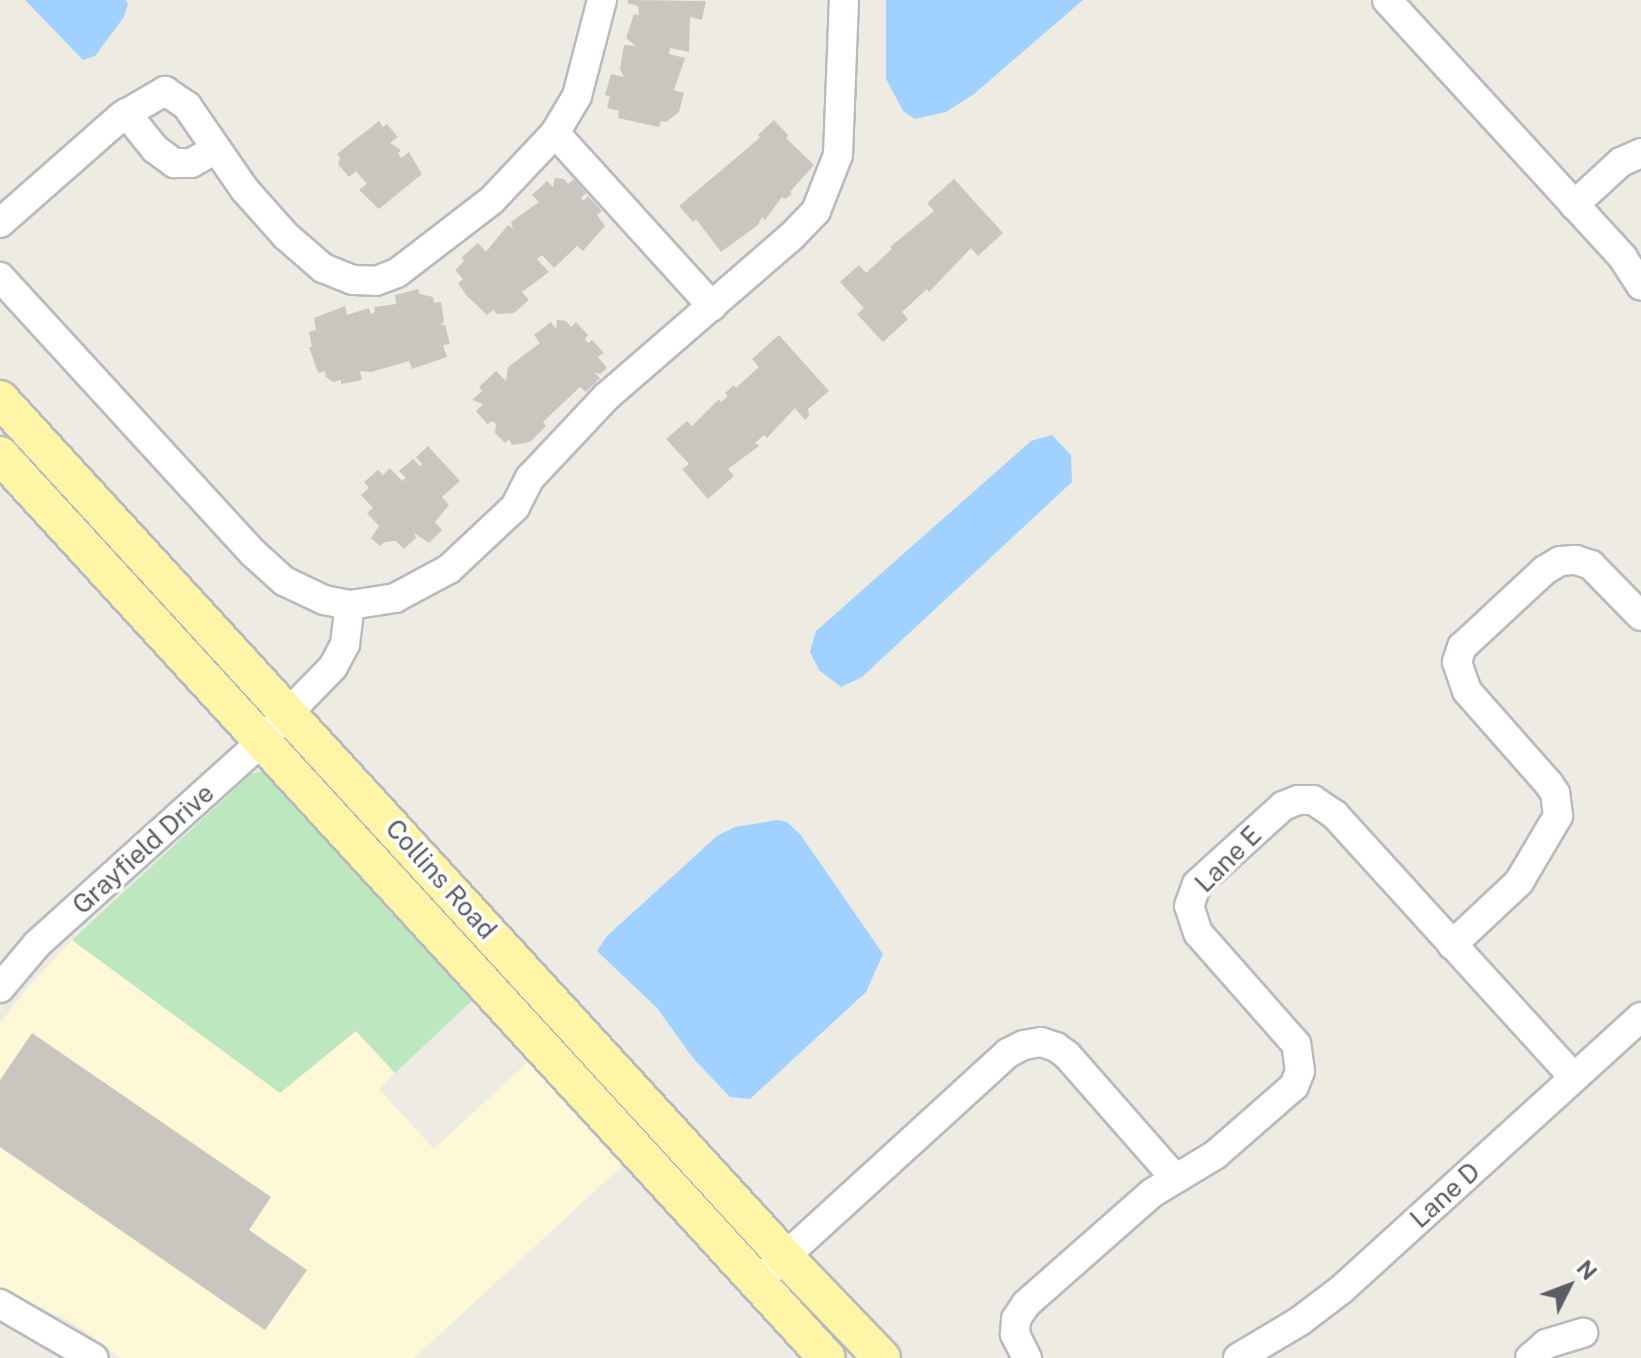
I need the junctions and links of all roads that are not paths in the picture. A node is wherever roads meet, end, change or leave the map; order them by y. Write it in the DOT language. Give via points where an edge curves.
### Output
graph roads {
  1 [pos="602,0"];
  2 [pos="844,0"];
  3 [pos="1387,0"];
  4 [pos="126,113"];
  5 [pos="555,133"];
  6 [pos="216,149"];
  7 [pos="1641,153"];
  8 [pos="1574,205"];
  9 [pos="0,223"];
  10 [pos="0,277"];
  11 [pos="1641,286"];
  12 [pos="712,306"];
  13 [pos="0,399"];
  14 [pos="0,455"];
  15 [pos="350,605"];
  16 [pos="1641,616"];
  17 [pos="289,711"];
  18 [pos="263,739"];
  19 [pos="1452,945"];
  20 [pos="504,948"];
  21 [pos="0,988"];
  22 [pos="1641,1017"];
  23 [pos="526,1029"];
  24 [pos="1574,1078"];
  25 [pos="1174,1177"];
  26 [pos="785,1257"];
  27 [pos="756,1283"];
  28 [pos="0,1304"];
  29 [pos="1583,1333"];
  30 [pos="93,1358"];
  31 [pos="827,1358"];
  32 [pos="882,1358"];
  33 [pos="1027,1358"];
  34 [pos="1238,1358"];
  35 [pos="1530,1358"];
  1 -- 5 [label="street" via="577,96"];
  2 -- 12 [label="street" via="838,155 830,179 816,211"];
  3 -- 8 [label="street"];
  4 -- 6 [label="street" via="155,149 174,163 191,163"];
  4 -- 6 [label="street" via="165,91 187,106"];
  4 -- 9 [label="street"];
  5 -- 6 [label="street" via="524,170 447,238 397,273 376,281 353,280 323,268 265,213"];
  5 -- 12 [label="street"];
  7 -- 8 [label="street" via="1621,162"];
  8 -- 11 [label="street"];
  10 -- 15 [label="street" via="253,553 284,581 324,600"];
  12 -- 15 [label="street" via="578,424 530,478 515,507 449,569 395,598"];
  13 -- 17 [label="main road, Collins Road"];
  14 -- 18 [label="main road, Collins Road"];
  15 -- 17 [label="street, Grayfield Drive" via="345,644 333,667"];
  16 -- 19 [label="street" via="1603,573 1576,560 1560,561 1462,647 1457,662 1467,691 1549,784 1558,816 1519,882"];
  17 -- 18 [label="street, Grayfield Drive"];
  17 -- 20 [label="main road, Collins Road"];
  18 -- 21 [label="street, Grayfield Drive" via="37,944"];
  18 -- 23 [label="main road, Collins Road"];
  19 -- 24 [label="street"];
  19 -- 25 [label="street, Lane E" via="1335,815 1313,800 1283,806 1197,884 1189,906 1198,933 1289,1033 1301,1057 1300,1071 1294,1086 1252,1126 1215,1155"];
  20 -- 23 [label="street" via="509,991"];
  20 -- 26 [label="main road, Collins Road"];
  22 -- 24 [label="street, Lane D"];
  23 -- 27 [label="main road, Collins Road"];
  24 -- 34 [label="street, Lane D" via="1342,1289"];
  25 -- 26 [label="street" via="1067,1055 1041,1042 1024,1045 1008,1053"];
  25 -- 33 [label="street" via="1026,1304 1016,1319 1015,1334"];
  26 -- 27 [label="street"];
  26 -- 32 [label="main road, Collins Road"];
  27 -- 31 [label="main road, Collins Road"];
  28 -- 30 [label="street"];
  29 -- 35 [label="street" via="1546,1344"];
}
